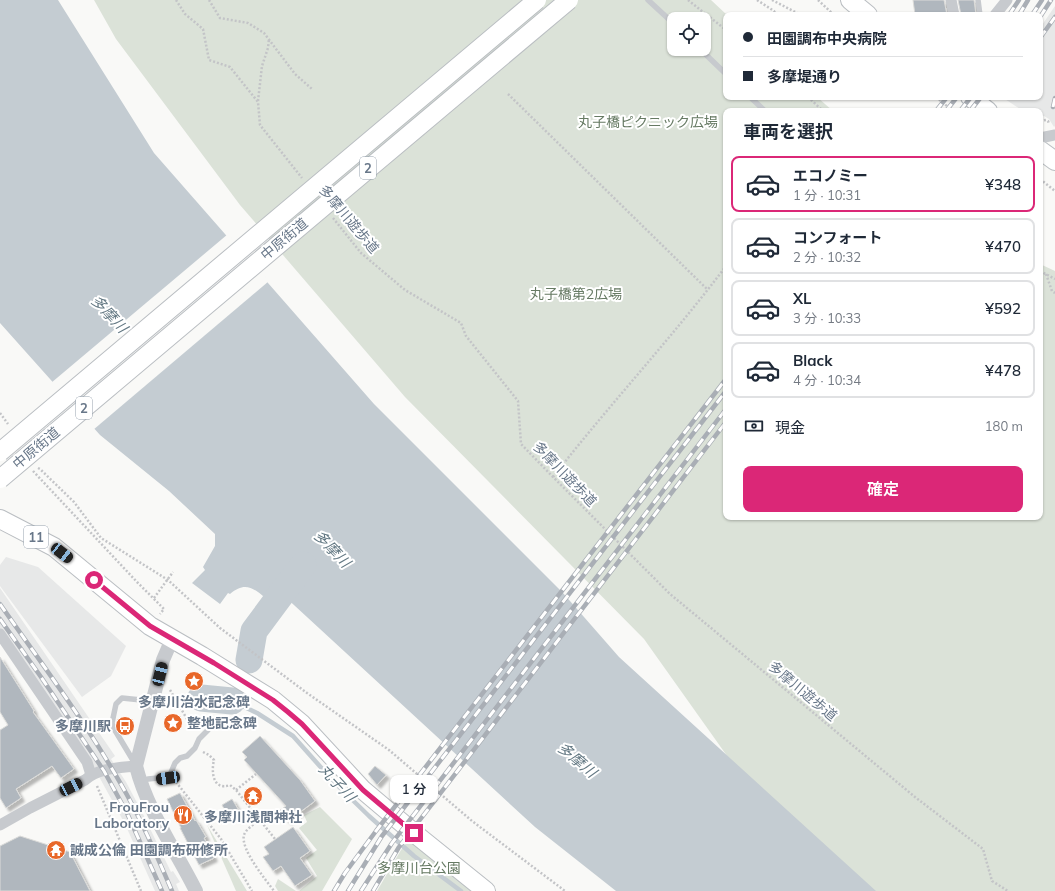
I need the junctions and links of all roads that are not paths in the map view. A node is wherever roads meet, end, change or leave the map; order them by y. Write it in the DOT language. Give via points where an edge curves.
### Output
graph roads {
  1 [pos="537,0"];
  2 [pos="569,0"];
  3 [pos="648,0"];
  4 [pos="850,0"];
  5 [pos="951,0"];
  6 [pos="978,0"];
  7 [pos="1007,0"];
  8 [pos="864,12"];
  9 [pos="953,12"];
  10 [pos="980,12"];
  11 [pos="997,12"];
  12 [pos="667,18"];
  13 [pos="707,56"];
  14 [pos="723,71"];
  15 [pos="753,100"];
  16 [pos="974,100"];
  17 [pos="762,108"];
  18 [pos="984,108"];
  19 [pos="1055,135"];
  20 [pos="1043,137"];
  21 [pos="1043,152"];
  22 [pos="1055,161"];
  23 [pos="0,452"];
  24 [pos="0,479"];
  25 [pos="0,519"];
  26 [pos="0,634"];
  27 [pos="172,639"];
  28 [pos="152,702"];
  29 [pos="208,730"];
  30 [pos="136,766"];
  31 [pos="91,775"];
  32 [pos="140,782"];
  33 [pos="0,825"];
  34 [pos="196,891"];
  35 [pos="486,891"];
  1 -- 23 [label="main road, 中原街道 / 2, bridge"];
  2 -- 24 [label="main road, 中原街道 / 2, bridge"];
  3 -- 12 [label="lane"];
  4 -- 8 [label="main road"];
  5 -- 9 [label="street"];
  6 -- 10 [label="lane"];
  7 -- 11 [label="street"];
  13 -- 14 [label="lane"];
  15 -- 17 [label="lane"];
  16 -- 18 [label="main road"];
  19 -- 20 [label="street"];
  21 -- 22 [label="main road"];
  25 -- 27 [label="main road, 11" via="54,547 143,621"];
  26 -- 31 [label="street" via="87,762"];
  27 -- 28 [label="street" via="163,660"];
  27 -- 35 [label="main road, 11" via="288,712 363,790"];
  28 -- 30 [label="street"];
  28 -- 30 [label="lane" via="122,698 116,704 112,724"];
  29 -- 32 [label="lane" via="199,739 195,748 175,763 168,778"];
  30 -- 31 [label="street"];
  30 -- 32 [label="street"];
  31 -- 33 [label="street"];
  32 -- 34 [label="street" via="166,837"];
}
